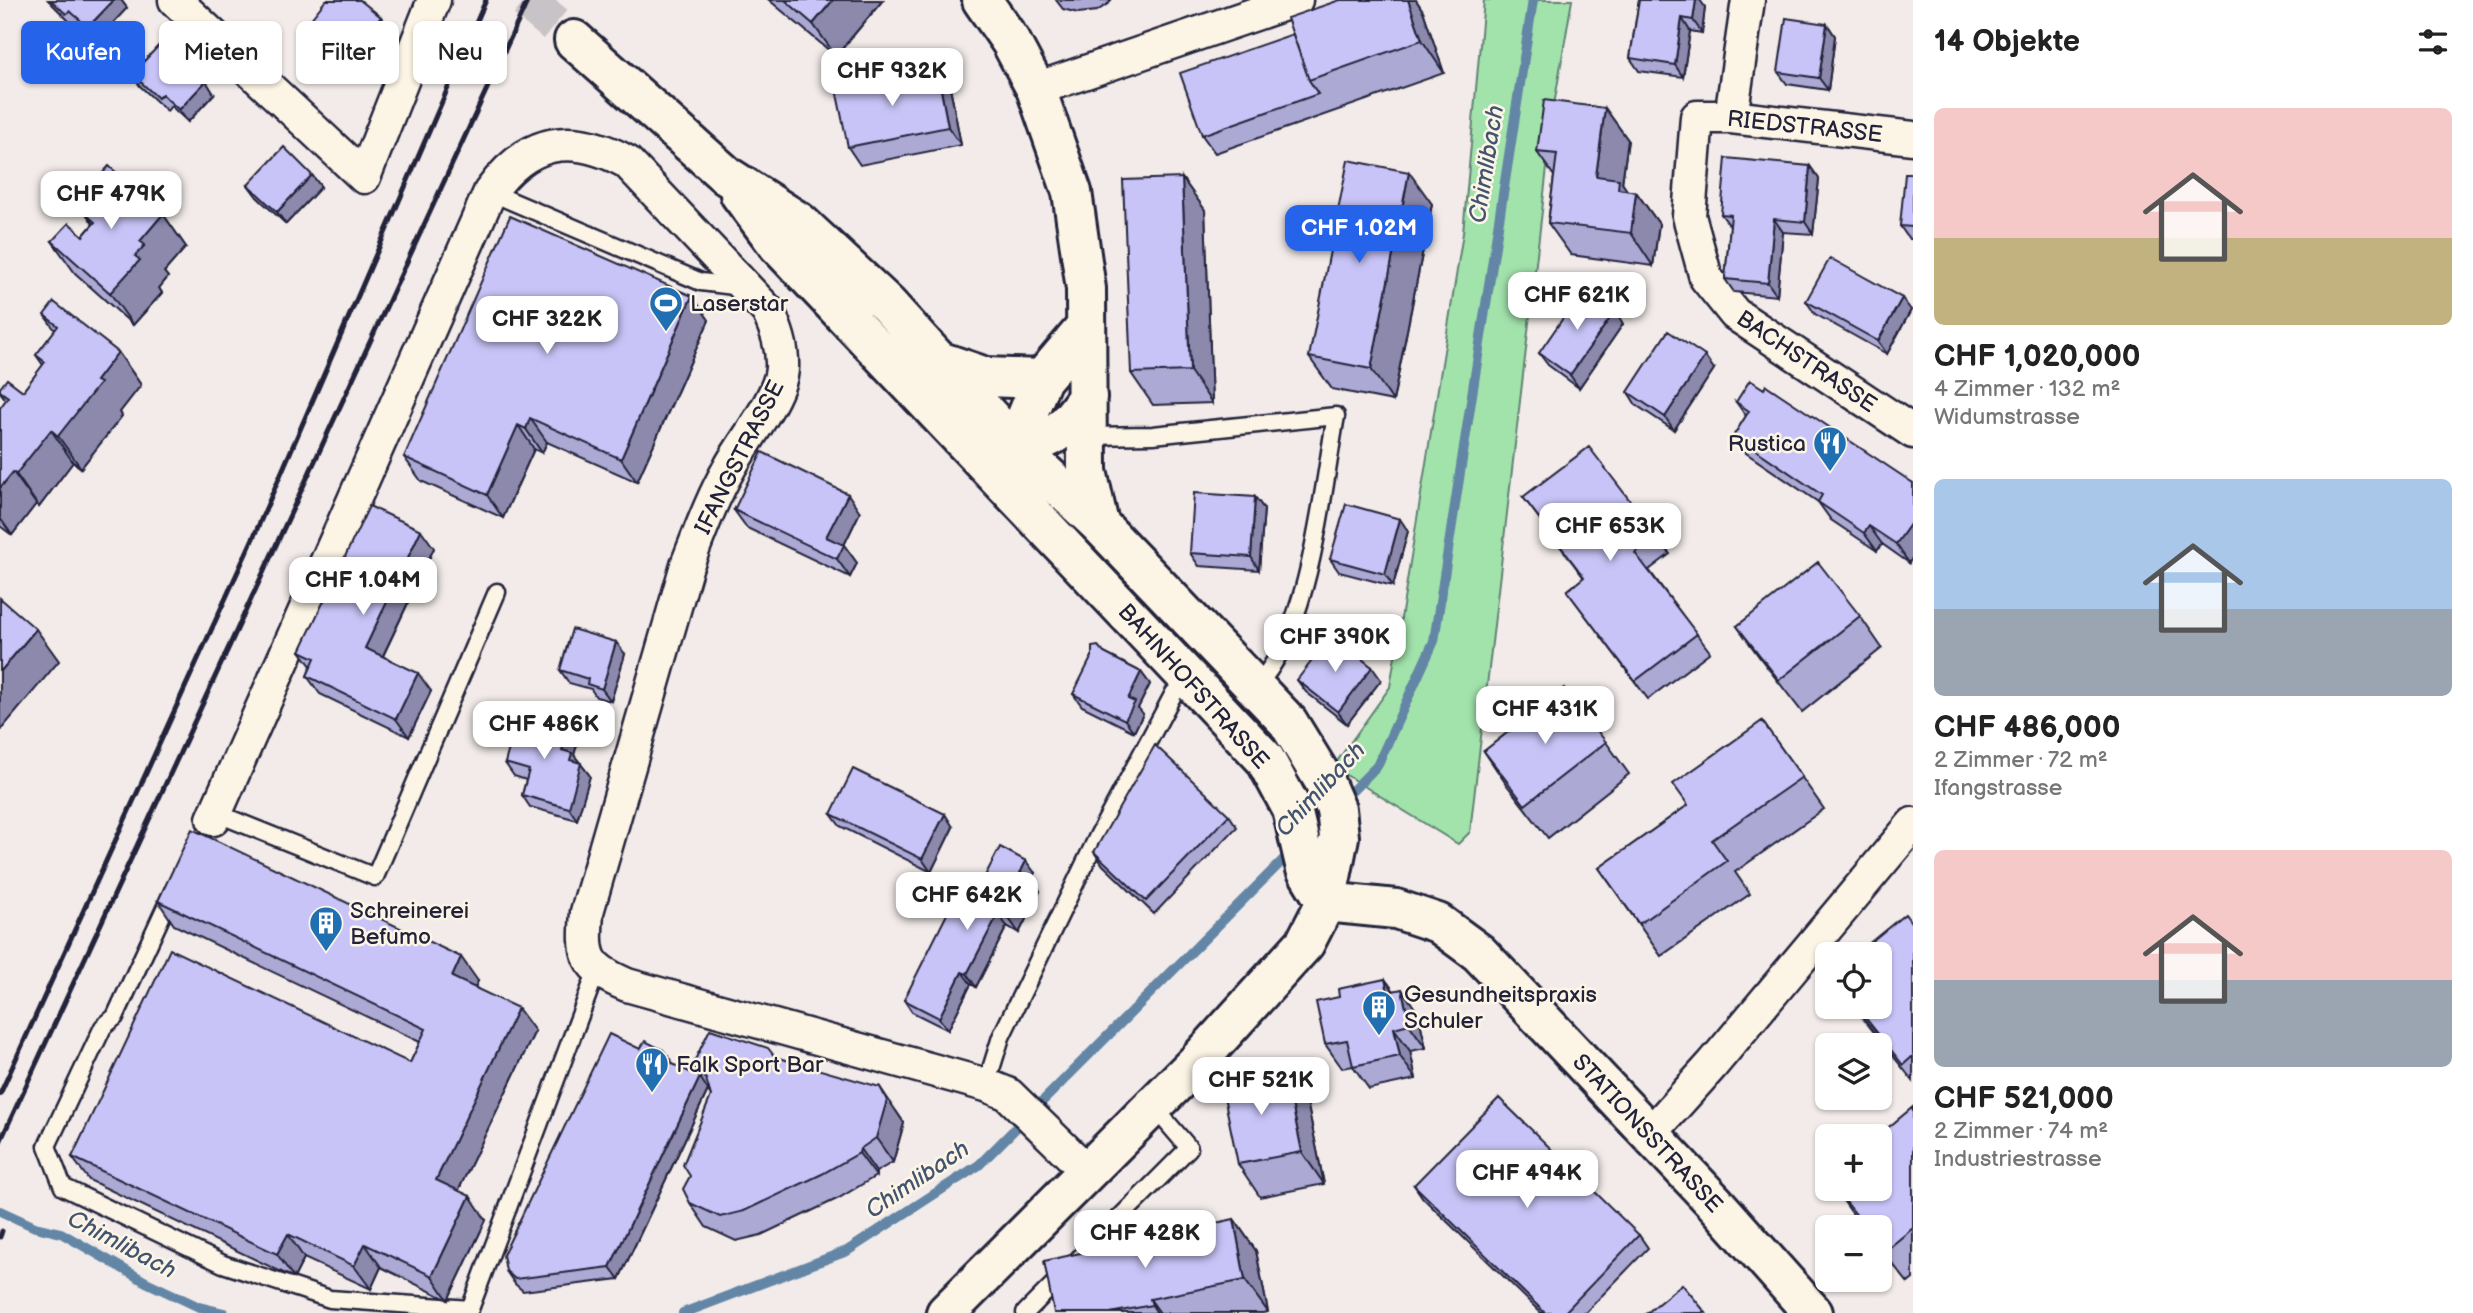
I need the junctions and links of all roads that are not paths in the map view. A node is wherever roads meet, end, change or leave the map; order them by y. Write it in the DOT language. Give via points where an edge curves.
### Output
graph roads {
  1 [pos="174,0"];
  2 [pos="434,0"];
  3 [pos="982,0"];
  4 [pos="1296,0"];
  5 [pos="1748,0"];
  6 [pos="574,40"];
  7 [pos="1036,89"];
  8 [pos="1697,117"];
  9 [pos="1731,117"];
  10 [pos="1913,138"];
  11 [pos="727,176"];
  12 [pos="490,192"];
  13 [pos="746,288"];
  14 [pos="1086,327"];
  15 [pos="942,362"];
  16 [pos="1042,379"];
  17 [pos="1087,397"];
  18 [pos="1913,432"];
  19 [pos="1086,436"];
  20 [pos="969,445"];
  21 [pos="1015,445"];
  22 [pos="1012,490"];
  23 [pos="1099,524"];
  24 [pos="497,592"];
  25 [pos="1255,687"];
  26 [pos="1174,694"];
  27 [pos="210,822"];
  28 [pos="1911,833"];
  29 [pos="178,880"];
  30 [pos="1326,902"];
  31 [pos="597,970"];
  32 [pos="997,1089"];
  33 [pos="1153,1106"];
  34 [pos="1649,1135"];
  35 [pos="1087,1171"];
  36 [pos="946,1313"];
  37 [pos="1025,1313"];
  38 [pos="1813,1313"];
  1 -- 2 [label="street" via="364,177"];
  3 -- 7 [label="main road"];
  4 -- 7 [label="street"];
  5 -- 9 [label="street"];
  6 -- 11 [label="main road, BAHNHOFSTRASSE"];
  7 -- 14 [label="main road" via="1072,191 1083,255"];
  8 -- 9 [label="street, RIEDSTRASSE"];
  8 -- 18 [label="street, BACHSTRASSE" via="1689,216 1706,278 1735,314"];
  9 -- 10 [label="street, RIEDSTRASSE"];
  11 -- 15 [label="main road, BAHNHOFSTRASSE" via="799,222"];
  11 -- 20 [label="main road, BAHNHOFSTRASSE" via="778,245"];
  12 -- 13 [label="lane" via="701,282"];
  12 -- 13 [label="street, IFANGSTRASSE" via="527,154 552,145 578,143 604,149 627,162"];
  12 -- 27 [label="street, IFANGSTRASSE"];
  13 -- 31 [label="street, IFANGSTRASSE" via="768,311 779,336 782,369 717,493 687,565 587,912 585,944 590,964"];
  14 -- 16 [label="main road"];
  14 -- 17 [label="main road"];
  15 -- 16 [label="main road" via="986,377"];
  15 -- 21 [label="main road, BAHNHOFSTRASSE"];
  16 -- 21 [label="main road"];
  17 -- 19 [label="main road"];
  17 -- 21 [label="main road" via="1068,426 1045,440"];
  19 -- 23 [label="main road" via="1087,471"];
  19 -- 25 [label="lane" via="1153,435 1336,416 1302,595 1278,658"];
  20 -- 21 [label="main road"];
  20 -- 22 [label="main road, BAHNHOFSTRASSE"];
  21 -- 22 [label="main road"];
  21 -- 23 [label="main road, BAHNHOFSTRASSE"];
  22 -- 30 [label="main road, BAHNHOFSTRASSE" via="1265,759 1292,809 1306,869"];
  23 -- 25 [label="main road, BAHNHOFSTRASSE"];
  24 -- 27 [label="lane" via="375,877"];
  25 -- 30 [label="main road, BAHNHOFSTRASSE" via="1288,722 1336,809 1339,837"];
  26 -- 32 [label="lane" via="1098,836 1001,1037"];
  28 -- 34 [label="street"];
  29 -- 31 [label="lane" via="115,1017 103,1027 47,1146 63,1187 223,1264 330,1299 470,1309"];
  30 -- 33 [label="main road" via="1306,943"];
  30 -- 34 [label="main road, STATIONSSTRASSE" via="1396,908 1438,923 1479,953"];
  31 -- 32 [label="street" via="627,985"];
  32 -- 35 [label="street"];
  33 -- 35 [label="main road"];
  33 -- 37 [label="lane" via="1189,1148"];
  34 -- 38 [label="main road, STATIONSSTRASSE"];
  35 -- 36 [label="main road"];
}
